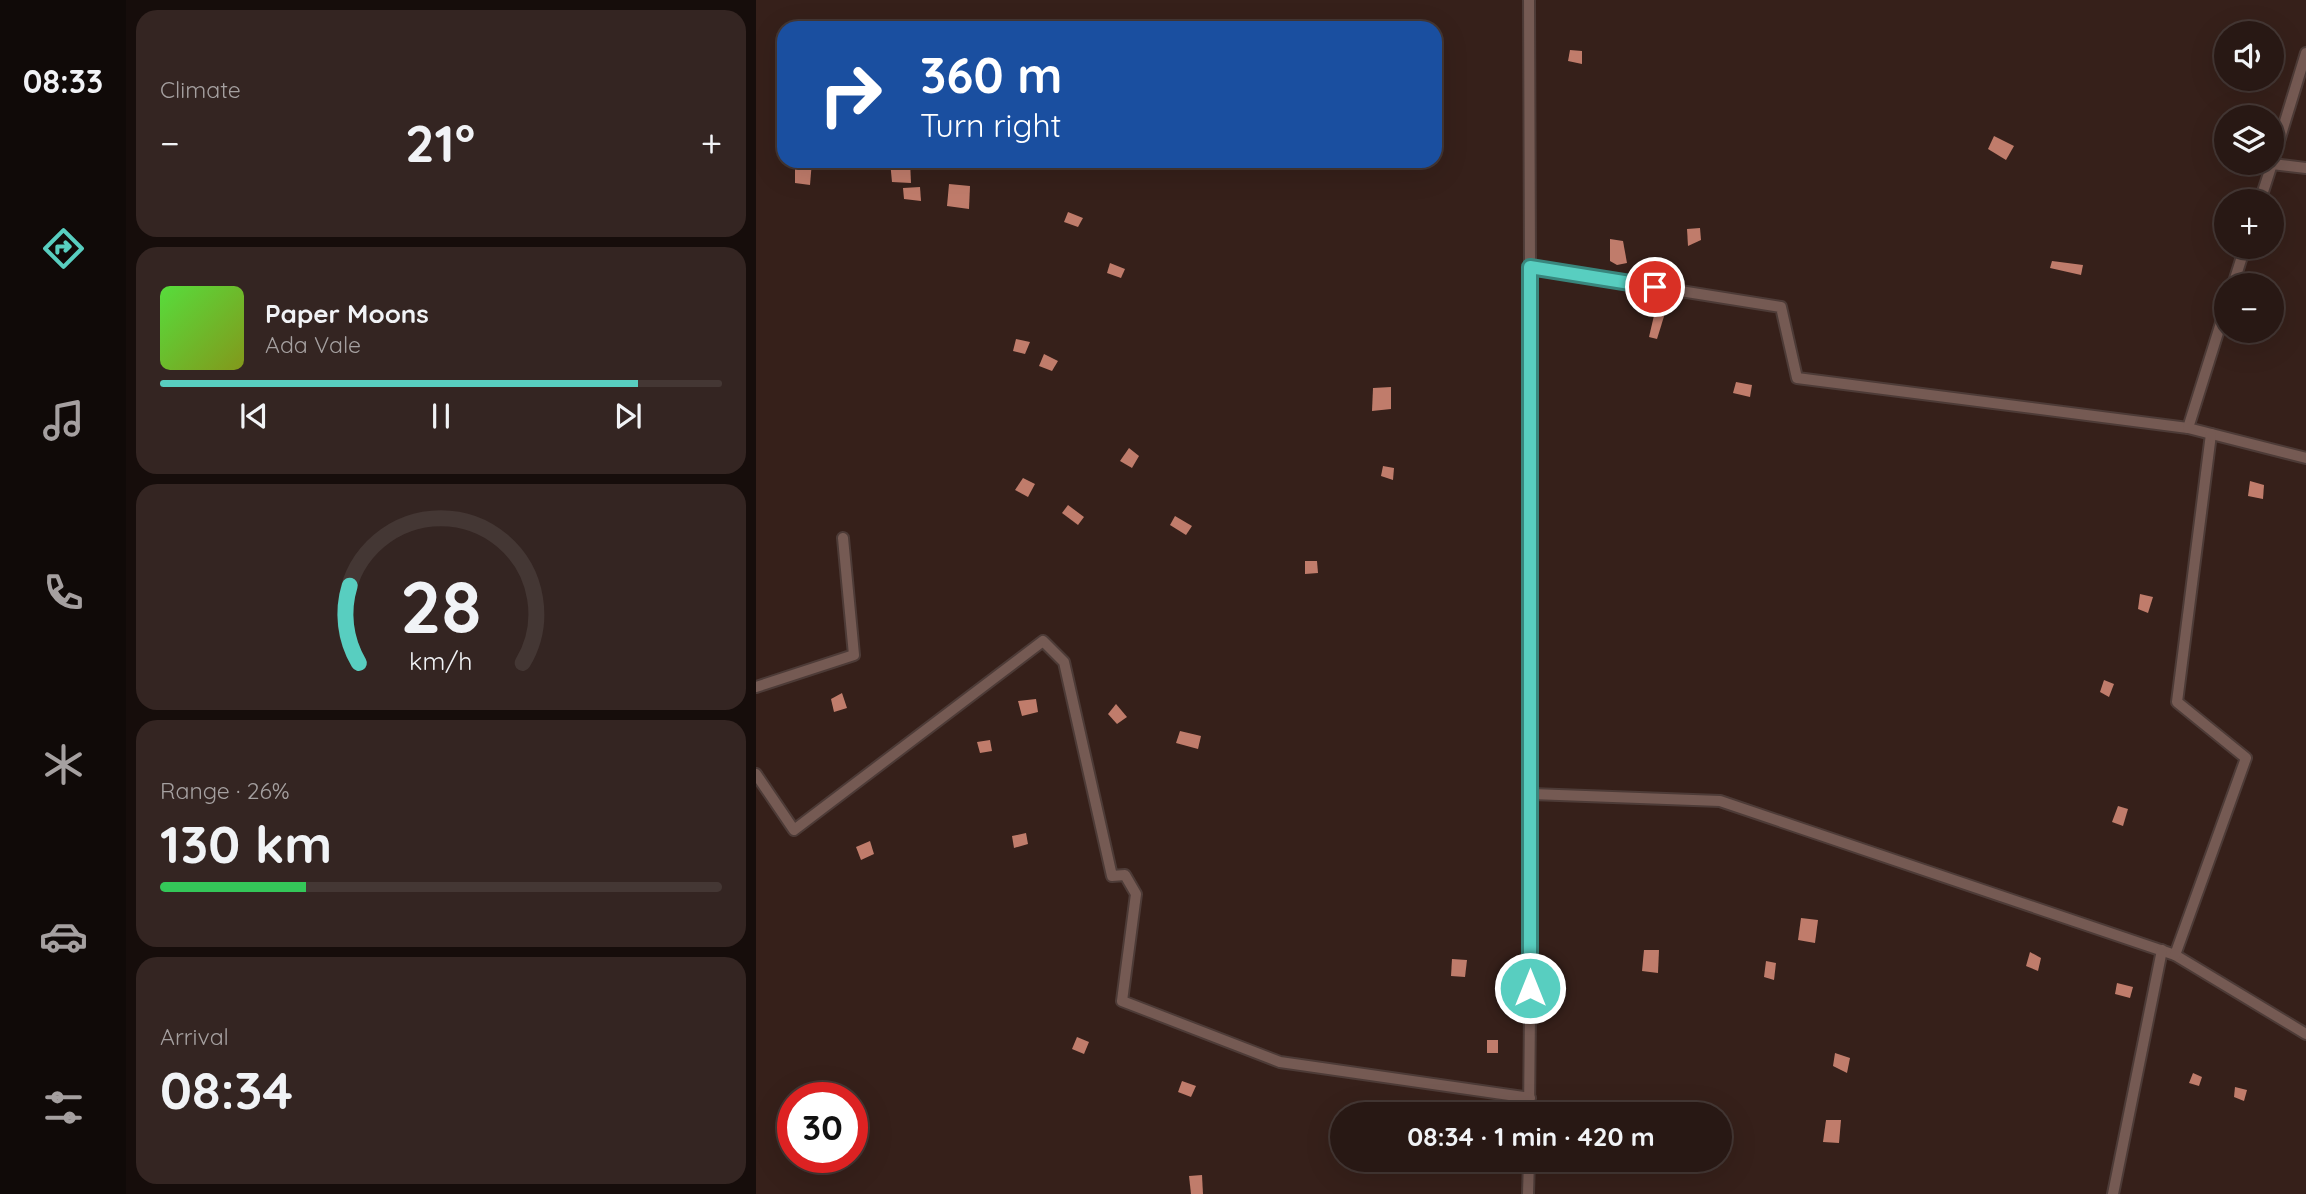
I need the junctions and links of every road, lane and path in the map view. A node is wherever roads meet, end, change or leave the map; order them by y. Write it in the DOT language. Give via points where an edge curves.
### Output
graph roads {
  1 [pos="1529,0"];
  2 [pos="2306,53"];
  3 [pos="2284,125"];
  4 [pos="2284,165"];
  5 [pos="2306,168"];
  6 [pos="1530,267"];
  7 [pos="2215,343"];
  8 [pos="2188,428"];
  9 [pos="2211,434"];
  10 [pos="2306,458"];
  11 [pos="843,538"];
  12 [pos="756,687"];
  13 [pos="756,774"];
  14 [pos="1532,794"];
  15 [pos="2162,950"];
  16 [pos="2175,955"];
  17 [pos="2306,1034"];
  18 [pos="1530,1098"];
  19 [pos="1530,1102"];
  20 [pos="1529,1172"];
  21 [pos="1528,1194"];
  22 [pos="2113,1194"];
  1 -- 6 [label="street"];
  2 -- 3 [label="street"];
  4 -- 5 [label="street"];
  6 -- 8 [label="street" via="1781,307 1797,378"];
  6 -- 14 [label="street"];
  7 -- 8 [label="street"];
  8 -- 9 [label="street"];
  9 -- 10 [label="street"];
  9 -- 16 [label="street" via="2177,702 2246,758"];
  11 -- 12 [label="street" via="854,655"];
  13 -- 18 [label="street" via="794,830 1043,641 1064,662 1112,876 1125,875 1136,894 1122,1000 1280,1062"];
  14 -- 15 [label="street" via="1720,801"];
  14 -- 18 [label="street"];
  15 -- 16 [label="street"];
  15 -- 22 [label="street"];
  16 -- 17 [label="street"];
  18 -- 19 [label="street"];
  20 -- 21 [label="street"];
}
